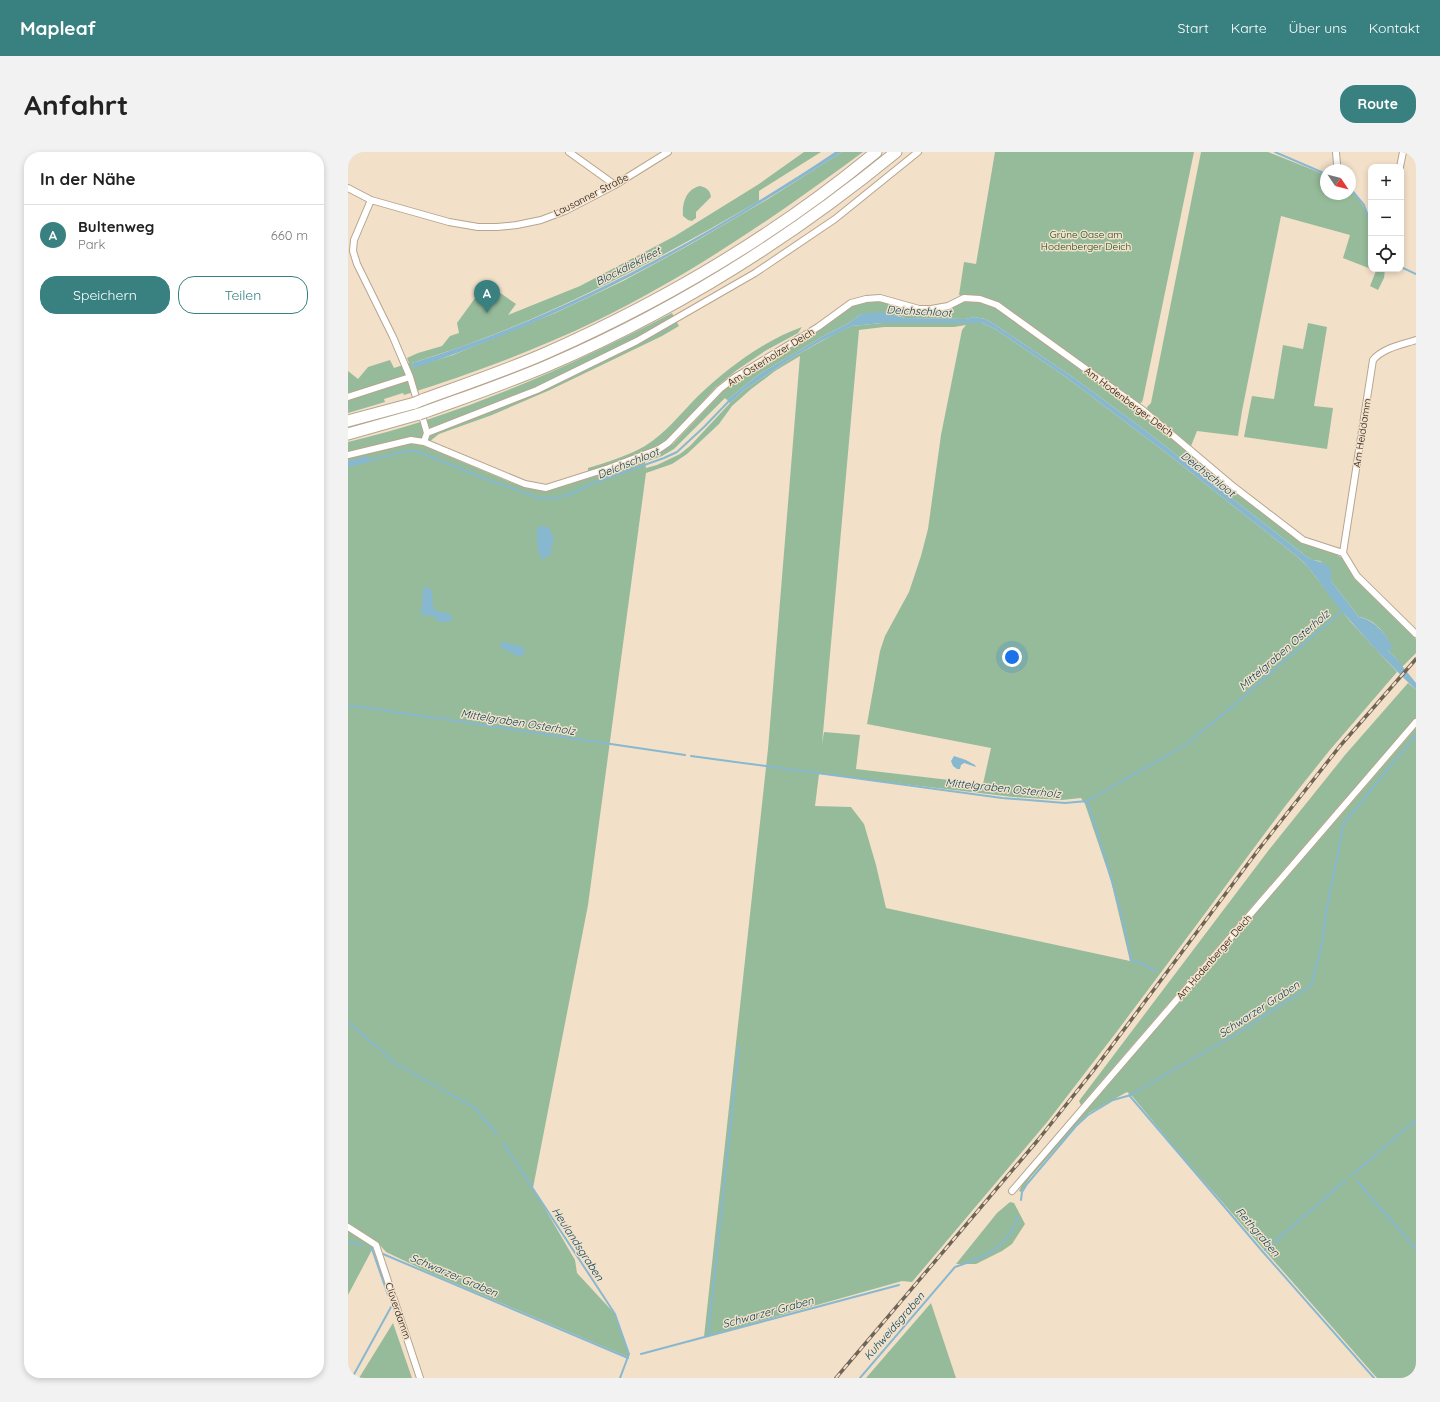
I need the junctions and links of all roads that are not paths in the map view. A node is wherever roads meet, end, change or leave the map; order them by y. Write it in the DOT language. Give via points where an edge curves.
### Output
graph roads {
  1 [pos="569,152"];
  2 [pos="668,152"];
  3 [pos="876,152"];
  4 [pos="896,152"];
  5 [pos="918,152"];
  6 [pos="1336,152"];
  7 [pos="1403,152"];
  8 [pos="1337,164"];
  9 [pos="1401,164"];
  10 [pos="615,185"];
  11 [pos="348,188"];
  12 [pos="371,200"];
  13 [pos="841,310"];
  14 [pos="1416,340"];
  15 [pos="410,377"];
  16 [pos="348,397"];
  17 [pos="348,421"];
  18 [pos="427,432"];
  19 [pos="348,434"];
  20 [pos="424,442"];
  21 [pos="348,455"];
  22 [pos="1343,553"];
  23 [pos="1416,634"];
  24 [pos="1416,722"];
  25 [pos="1012,1191"];
  26 [pos="348,1227"];
  27 [pos="420,1378"];
  1 -- 10 [label="street"];
  2 -- 10 [label="street, Lausanner Straße"];
  3 -- 17 [label="highway" via="787,219 677,288 546,353 418,402"];
  4 -- 19 [label="highway" via="830,204 757,254 631,326 502,384 422,413"];
  5 -- 18 [label="street" via="835,219 755,273 638,341 537,390"];
  6 -- 8 [label="street"];
  7 -- 9 [label="street"];
  10 -- 12 [label="street, Lausanner Straße" via="565,211 541,220 497,227 458,224"];
  11 -- 12 [label="street, Lausanner Straße"];
  12 -- 15 [label="street" via="354,240 353,251"];
  13 -- 20 [label="street, Am Osterholzer Deich" via="818,327 734,378 659,449 546,488 525,484"];
  13 -- 22 [label="street, Am Hodenberger Deich" via="851,303 880,298 919,309 948,306 964,298 980,299 997,306 1144,412 1303,540"];
  14 -- 22 [label="street, Am Heiddamm" via="1378,354 1373,360"];
  15 -- 16 [label="street"];
  15 -- 18 [label="street"];
  18 -- 20 [label="street"];
  20 -- 21 [label="street" via="411,440"];
  22 -- 23 [label="street" via="1357,576"];
  24 -- 25 [label="street, Am Hodenberger Deich"];
  26 -- 27 [label="street, Clüverdamm" via="376,1245"];
}
